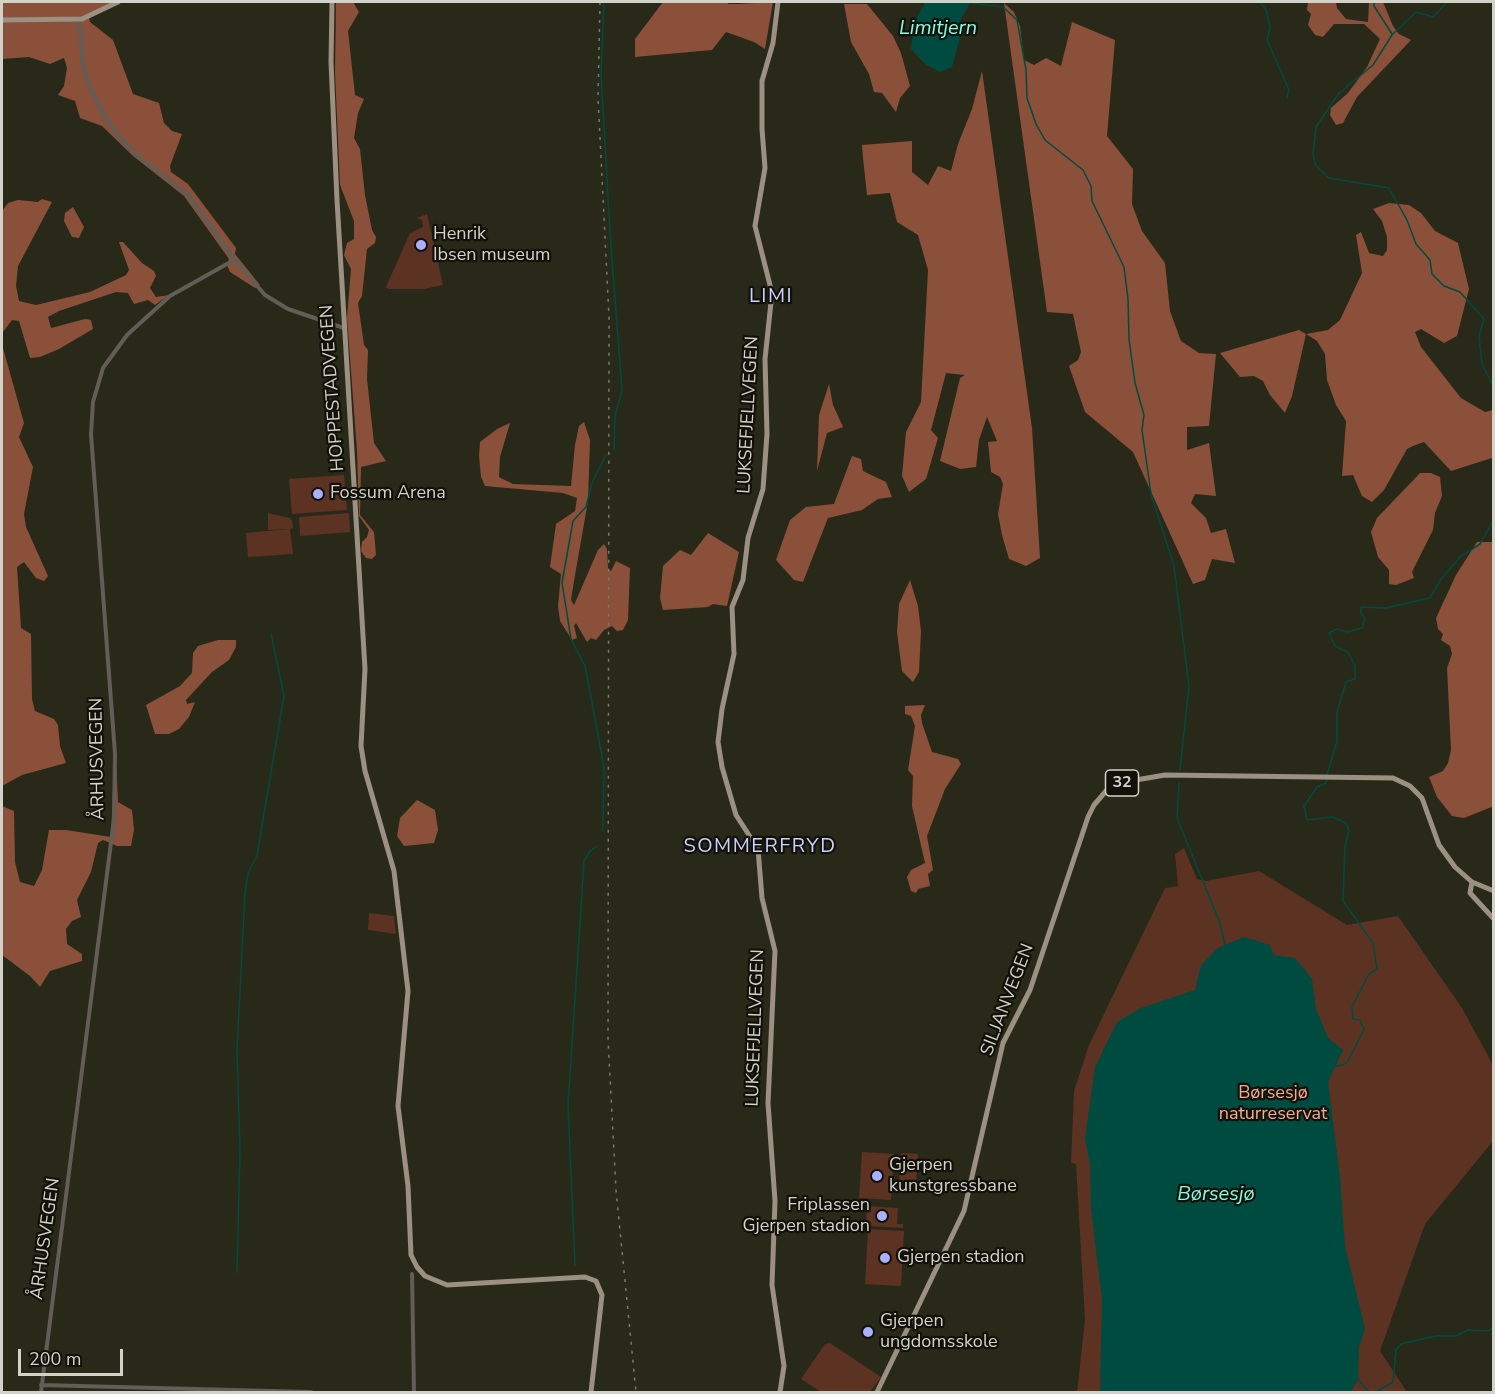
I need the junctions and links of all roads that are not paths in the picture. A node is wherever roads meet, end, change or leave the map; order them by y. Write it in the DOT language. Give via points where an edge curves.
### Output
graph roads {
  1 [pos="118,2"];
  2 [pos="332,2"];
  3 [pos="778,2"];
  4 [pos="79,19"];
  5 [pos="2,20"];
  6 [pos="234,260"];
  7 [pos="344,328"];
  8 [pos="1472,882"];
  9 [pos="1494,891"];
  10 [pos="1494,919"];
  11 [pos="412,1274"];
  12 [pos="41,1385"];
  13 [pos="41,1392"];
  14 [pos="311,1392"];
  15 [pos="414,1392"];
  16 [pos="591,1392"];
  17 [pos="780,1392"];
  18 [pos="877,1392"];
  1 -- 4 [label="main road"];
  2 -- 7 [label="main road, HOPPESTADVEGEN"];
  3 -- 17 [label="main road, LUKSEFJELLVEGEN" via="773,44 762,81 765,168 755,226 772,293 765,359 764,479 747,538 743,580 732,611 734,654 718,742 734,808 758,849 762,898 776,958 768,1103 775,1201 772,1285 784,1366"];
  4 -- 5 [label="main road"];
  4 -- 6 [label="street" via="84,72 106,119 135,154 187,194"];
  6 -- 7 [label="street" via="275,302"];
  6 -- 12 [label="street, ÅRHUSVEGEN" via="170,296 127,335 106,363 93,402 92,444 115,748 114,819"];
  7 -- 16 [label="main road, HOPPESTADVEGEN" via="365,669 362,752 396,882 408,991 398,1106 413,1259 430,1280 453,1286 585,1277 596,1281 602,1295"];
  8 -- 9 [label="main road, SILJANVEGEN / 32"];
  8 -- 10 [label="main road" via="1470,893"];
  8 -- 18 [label="main road, SILJANVEGEN / 32" via="1445,855 1425,804 1410,786 1388,777 1156,776 1116,785 1103,794 1094,805 1030,990 1003,1043 964,1211"];
  11 -- 15 [label="street"];
  12 -- 13 [label="street, ÅRHUSVEGEN"];
  12 -- 14 [label="street"];
}
